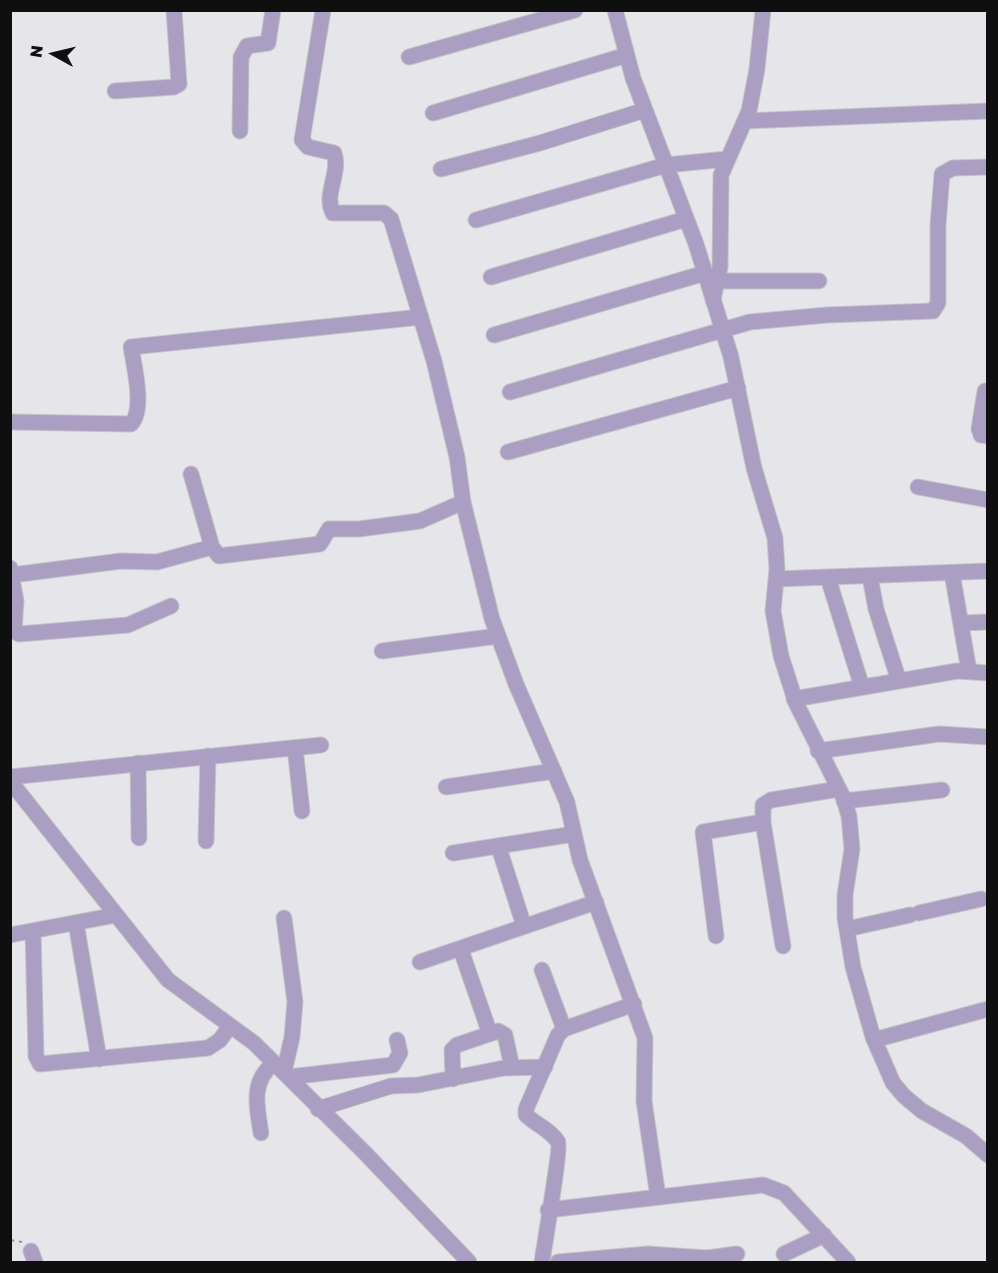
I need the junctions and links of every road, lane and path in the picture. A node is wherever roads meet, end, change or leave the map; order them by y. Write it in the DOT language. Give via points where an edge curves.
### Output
graph roads {
  1 [pos="174,10"];
  2 [pos="273,10"];
  3 [pos="323,10"];
  4 [pos="575,10"];
  5 [pos="615,10"];
  6 [pos="763,10"];
  7 [pos="627,55"];
  8 [pos="409,57"];
  9 [pos="115,91"];
  10 [pos="645,110"];
  11 [pos="987,111"];
  12 [pos="433,113"];
  13 [pos="745,121"];
  14 [pos="240,131"];
  15 [pos="727,159"];
  16 [pos="666,165"];
  17 [pos="987,167"];
  18 [pos="441,169"];
  19 [pos="686,219"];
  20 [pos="476,220"];
  21 [pos="491,277"];
  22 [pos="712,277"];
  23 [pos="819,281"];
  24 [pos="421,317"];
  25 [pos="723,330"];
  26 [pos="494,335"];
  27 [pos="738,388"];
  28 [pos="985,391"];
  29 [pos="510,392"];
  30 [pos="10,422"];
  31 [pos="987,436"];
  32 [pos="508,452"];
  33 [pos="191,474"];
  34 [pos="918,487"];
  35 [pos="987,500"];
  36 [pos="463,502"];
  37 [pos="212,547"];
  38 [pos="11,571"];
  39 [pos="987,571"];
  40 [pos="952,573"];
  41 [pos="870,577"];
  42 [pos="828,578"];
  43 [pos="776,579"];
  44 [pos="171,606"];
  45 [pos="987,622"];
  46 [pos="961,623"];
  47 [pos="498,636"];
  48 [pos="382,651"];
  49 [pos="969,671"];
  50 [pos="987,674"];
  51 [pos="899,681"];
  52 [pos="862,687"];
  53 [pos="794,699"];
  54 [pos="987,737"];
  55 [pos="321,745"];
  56 [pos="295,748"];
  57 [pos="818,751"];
  58 [pos="208,756"];
  59 [pos="138,763"];
  60 [pos="554,771"];
  61 [pos="10,779"];
  62 [pos="446,787"];
  63 [pos="942,790"];
  64 [pos="842,795"];
  65 [pos="302,811"];
  66 [pos="763,822"];
  67 [pos="574,834"];
  68 [pos="139,838"];
  69 [pos="206,841"];
  70 [pos="499,848"];
  71 [pos="453,853"];
  72 [pos="981,899"];
  73 [pos="596,902"];
  74 [pos="116,915"];
  75 [pos="284,918"];
  76 [pos="76,923"];
  77 [pos="524,926"];
  78 [pos="847,929"];
  79 [pos="33,931"];
  80 [pos="10,935"];
  81 [pos="716,936"];
  82 [pos="783,946"];
  83 [pos="460,950"];
  84 [pos="420,962"];
  85 [pos="542,970"];
  86 [pos="634,1004"];
  87 [pos="987,1009"];
  88 [pos="230,1026"];
  89 [pos="564,1029"];
  90 [pos="490,1034"];
  91 [pos="396,1040"];
  92 [pos="874,1040"];
  93 [pos="99,1059"];
  94 [pos="512,1067"];
  95 [pos="545,1067"];
  96 [pos="282,1071"];
  97 [pos="453,1079"];
  98 [pos="318,1108"];
  99 [pos="261,1133"];
  100 [pos="987,1155"];
  101 [pos="658,1197"];
  102 [pos="548,1210"];
  103 [pos="824,1235"];
  104 [pos="737,1254"];
  105 [pos="784,1254"];
  106 [pos="469,1263"];
  107 [pos="543,1263"];
  108 [pos="558,1263"];
  109 [pos="848,1263"];
  1 -- 9 [label="street" via="178,84"];
  2 -- 14 [label="street" via="268,43 247,46 242,57"];
  3 -- 24 [label="street" via="303,144 334,153 336,165 329,202 333,213 388,214"];
  4 -- 8 [label="street"];
  5 -- 7 [label="street"];
  6 -- 13 [label="street" via="757,69"];
  7 -- 10 [label="street"];
  7 -- 12 [label="street"];
  10 -- 16 [label="street"];
  10 -- 18 [label="street"];
  11 -- 13 [label="street"];
  13 -- 15 [label="street"];
  15 -- 16 [label="street"];
  15 -- 22 [label="street" via="721,175"];
  16 -- 19 [label="street"];
  16 -- 20 [label="street"];
  17 -- 25 [label="street" via="953,168 942,174 938,303 933,311 787,317"];
  19 -- 21 [label="street"];
  19 -- 22 [label="street"];
  22 -- 23 [label="street"];
  22 -- 25 [label="street" via="713,300"];
  22 -- 26 [label="street"];
  24 -- 30 [label="street" via="131,347 138,406 136,420 131,424"];
  24 -- 36 [label="street" via="457,457"];
  25 -- 27 [label="street"];
  25 -- 29 [label="street"];
  27 -- 32 [label="street"];
  27 -- 43 [label="street" via="754,468 775,538"];
  28 -- 31 [label="street" via="979,429 981,435"];
  33 -- 37 [label="street"];
  34 -- 35 [label="street"];
  36 -- 37 [label="street" via="420,521 329,529 320,544 228,556 215,553"];
  36 -- 47 [label="street"];
  37 -- 38 [label="street" via="156,562 121,561"];
  38 -- 44 [label="street" via="16,601 14,631 19,634 128,624"];
  39 -- 40 [label="street"];
  40 -- 41 [label="street"];
  40 -- 46 [label="street"];
  41 -- 42 [label="street"];
  41 -- 51 [label="street"];
  42 -- 43 [label="street"];
  42 -- 52 [label="street"];
  43 -- 53 [label="street" via="775,631"];
  45 -- 46 [label="street"];
  46 -- 49 [label="street"];
  47 -- 48 [label="street"];
  47 -- 60 [label="street"];
  49 -- 50 [label="street"];
  49 -- 51 [label="street"];
  51 -- 52 [label="street"];
  52 -- 53 [label="street"];
  53 -- 57 [label="street"];
  54 -- 57 [label="street" via="939,734"];
  55 -- 56 [label="street"];
  56 -- 58 [label="street"];
  56 -- 65 [label="street"];
  57 -- 64 [label="street"];
  58 -- 59 [label="street"];
  58 -- 69 [label="street"];
  59 -- 61 [label="street"];
  59 -- 68 [label="street"];
  60 -- 62 [label="street"];
  60 -- 67 [label="street" via="567,802"];
  61 -- 74 [label="street"];
  63 -- 64 [label="street"];
  64 -- 66 [label="street" via="771,800 763,805"];
  64 -- 78 [label="street" via="852,841 845,895"];
  66 -- 81 [label="street" via="703,832"];
  66 -- 82 [label="street"];
  67 -- 70 [label="street"];
  67 -- 73 [label="street"];
  70 -- 71 [label="street"];
  70 -- 77 [label="street"];
  72 -- 78 [label="street"];
  73 -- 77 [label="street"];
  73 -- 86 [label="street"];
  74 -- 76 [label="street"];
  74 -- 88 [label="street" via="168,980"];
  75 -- 96 [label="street" via="295,1002 292,1037"];
  76 -- 79 [label="street"];
  76 -- 93 [label="street"];
  77 -- 83 [label="street"];
  78 -- 92 [label="street" via="853,967"];
  79 -- 80 [label="street"];
  79 -- 93 [label="street" via="37,1062 46,1065"];
  83 -- 84 [label="street"];
  83 -- 90 [label="street"];
  85 -- 89 [label="street"];
  86 -- 89 [label="street"];
  86 -- 101 [label="street" via="645,1038 644,1101"];
  87 -- 92 [label="street"];
  88 -- 93 [label="street" via="208,1048"];
  88 -- 96 [label="street"];
  89 -- 95 [label="street"];
  90 -- 94 [label="street" via="502,1031 505,1035"];
  90 -- 97 [label="street" via="452,1050"];
  91 -- 96 [label="street" via="400,1053 393,1065"];
  92 -- 100 [label="street" via="892,1083 904,1096 966,1136"];
  94 -- 95 [label="street"];
  94 -- 97 [label="street"];
  95 -- 102 [label="street" via="526,1112 559,1144"];
  96 -- 98 [label="street"];
  96 -- 99 [label="street" via="267,1069 257,1086 255,1100"];
  97 -- 98 [label="street" via="391,1086"];
  98 -- 106 [label="street"];
  101 -- 102 [label="street"];
  101 -- 103 [label="street" via="763,1185 784,1193"];
  102 -- 107 [label="street"];
  103 -- 105 [label="street"];
  103 -- 109 [label="street"];
  104 -- 108 [label="street" via="707,1258 648,1254"];
}
